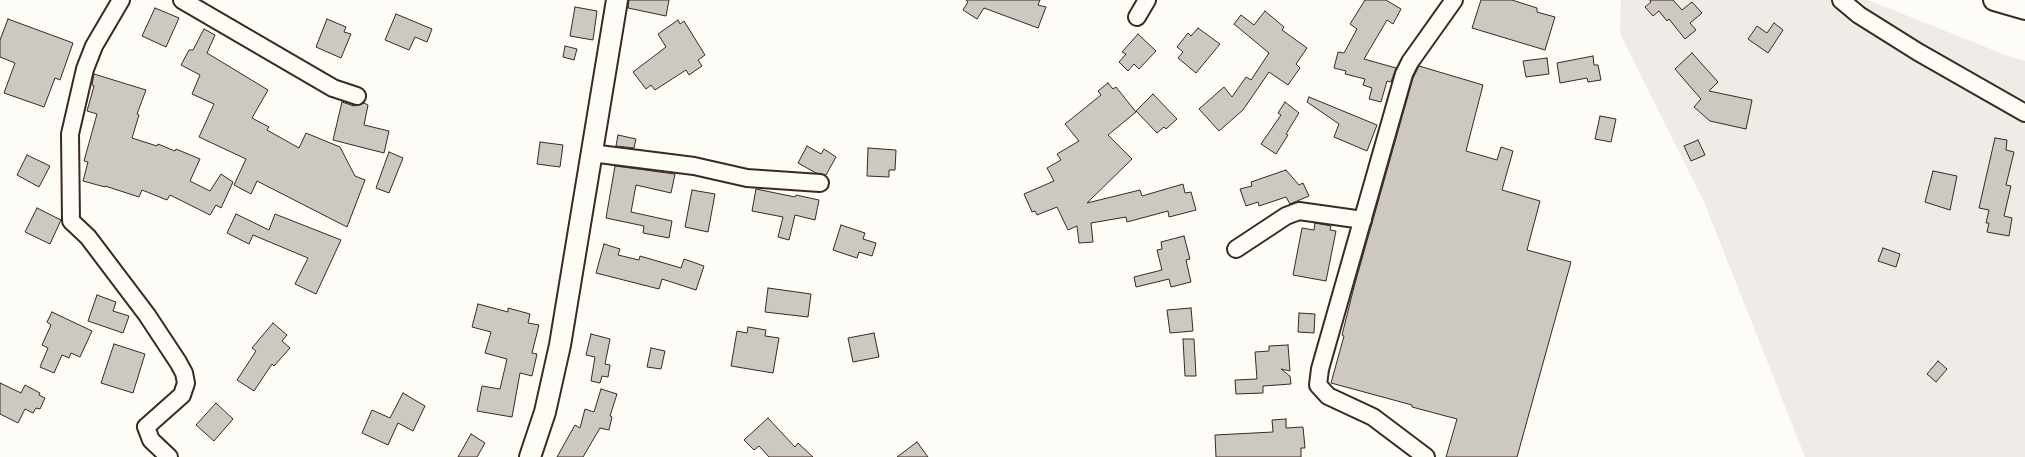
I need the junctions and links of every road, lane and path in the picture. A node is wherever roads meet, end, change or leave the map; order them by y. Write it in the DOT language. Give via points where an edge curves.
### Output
graph roads {
  1 [pos="120,0"];
  2 [pos="182,0"];
  3 [pos="617,0"];
  4 [pos="1147,0"];
  5 [pos="1454,0"];
  6 [pos="1841,0"];
  7 [pos="1994,0"];
  8 [pos="2025,9"];
  9 [pos="1137,17"];
  10 [pos="357,96"];
  11 [pos="2025,113"];
  12 [pos="591,153"];
  13 [pos="820,183"];
  14 [pos="1363,220"];
  15 [pos="1236,249"];
  16 [pos="1411,451"];
  17 [pos="169,457"];
  18 [pos="530,457"];
  19 [pos="1426,457"];
  1 -- 17 [label="street" via="101,31 85,69 70,134 71,221 88,237 147,315 184,373 186,383 182,396 146,427 151,440"];
  2 -- 10 [label="street" via="333,88"];
  3 -- 12 [label="main road"];
  4 -- 9 [label="street"];
  5 -- 14 [label="street" via="1404,74"];
  6 -- 11 [label="street" via="1918,52"];
  7 -- 8 [label="main road"];
  12 -- 13 [label="street" via="694,166 747,178"];
  12 -- 18 [label="main road" via="560,345 545,412"];
  14 -- 15 [label="street" via="1299,211"];
  14 -- 16 [label="street" via="1318,384 1328,396 1373,418"];
  16 -- 19 [label="street"];
}
